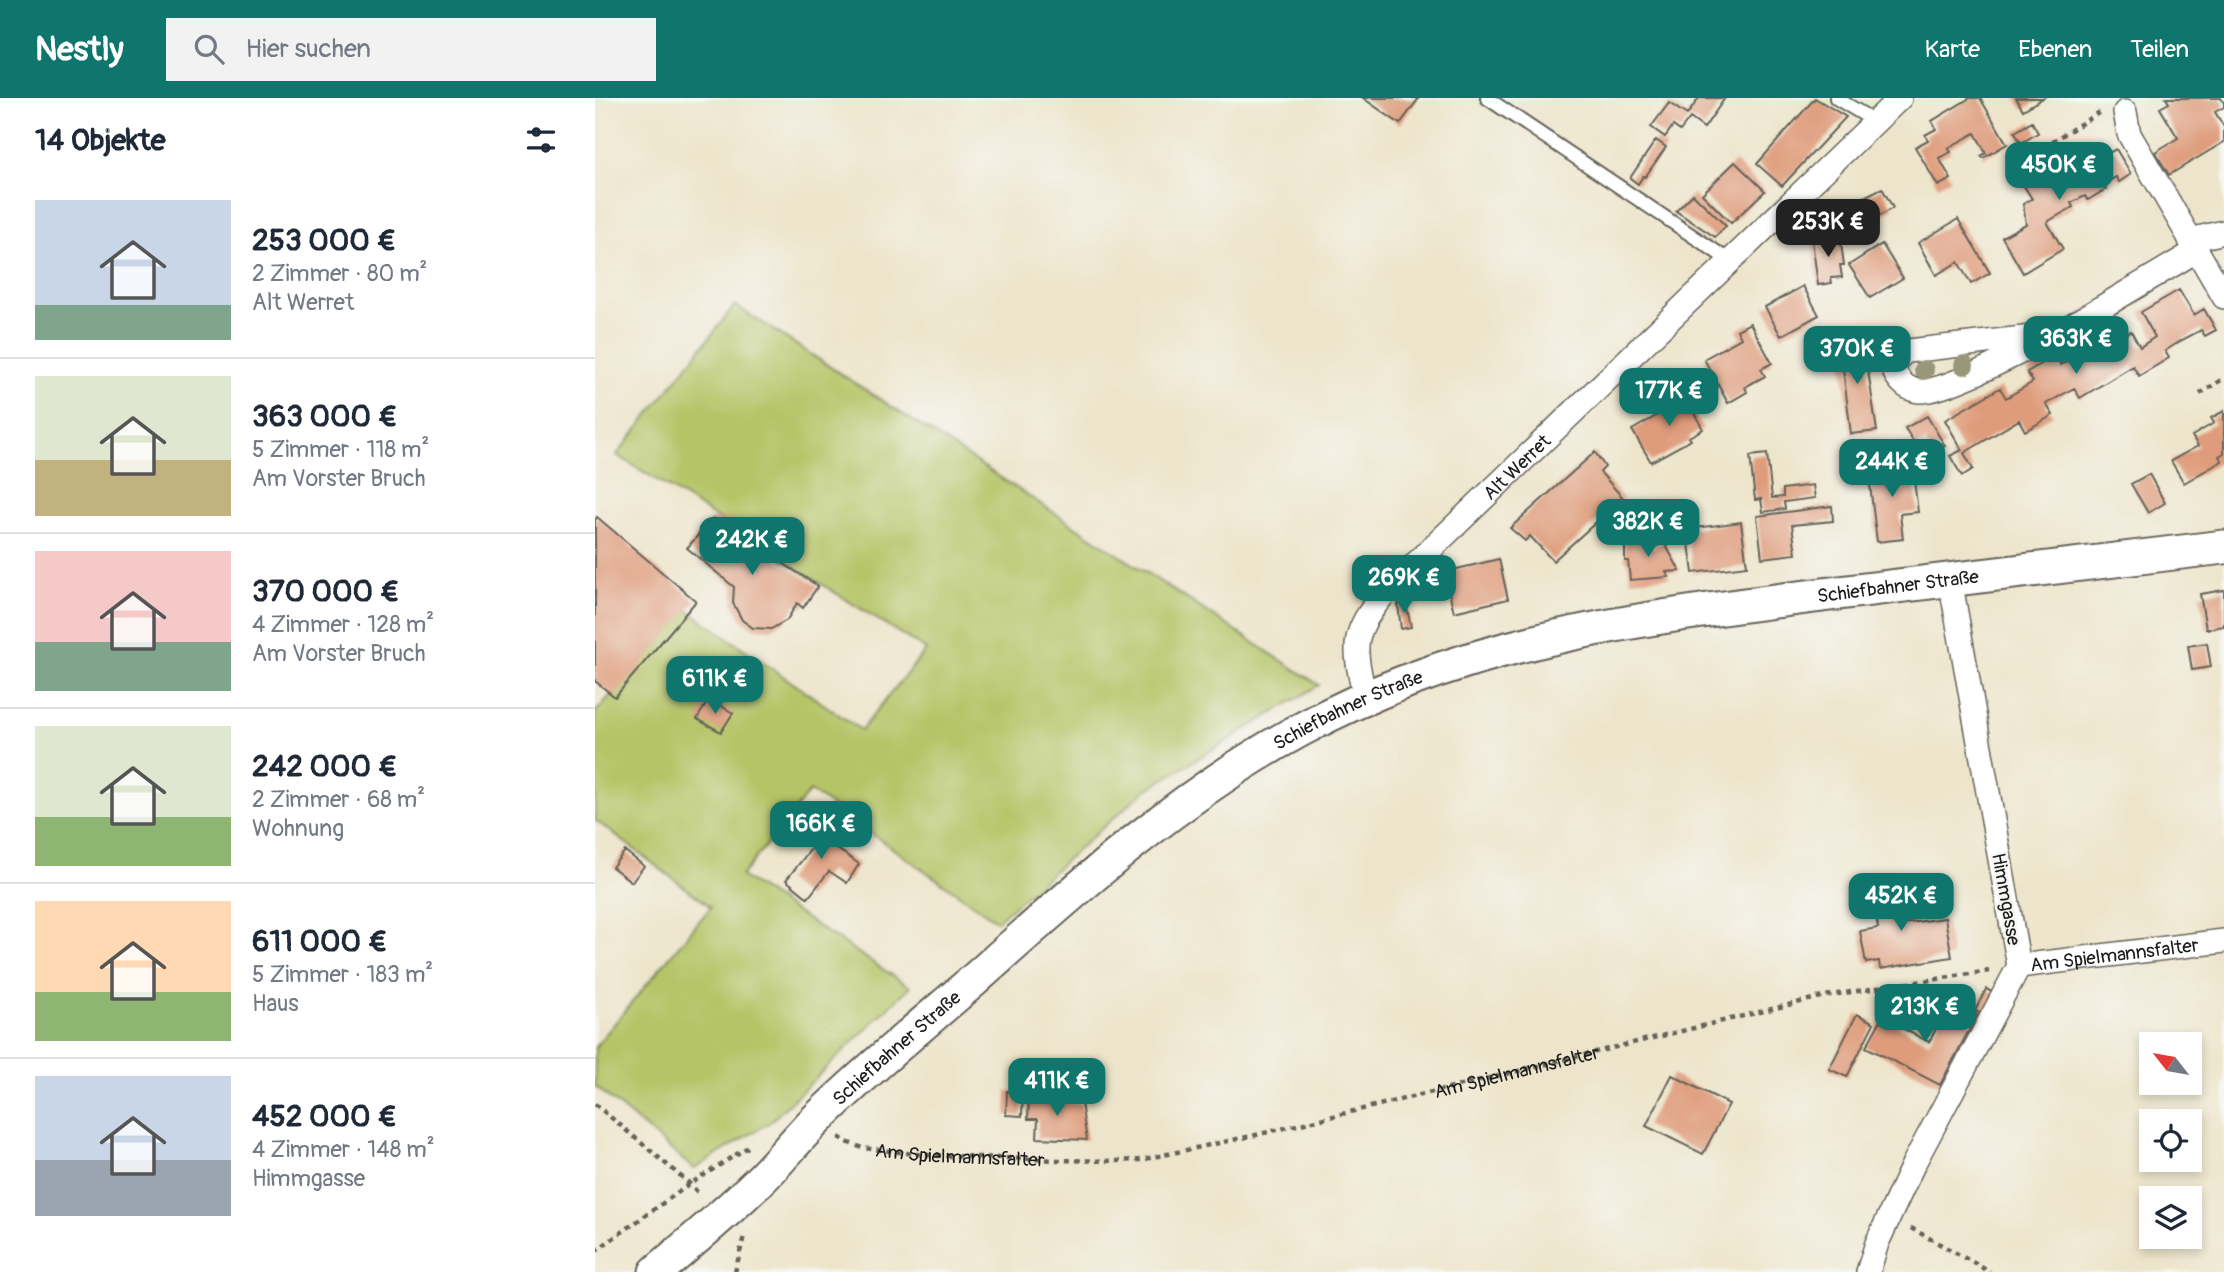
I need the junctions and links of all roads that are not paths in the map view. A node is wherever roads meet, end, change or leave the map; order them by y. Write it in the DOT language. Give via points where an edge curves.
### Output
graph roads {
  1 [pos="1487,98"];
  2 [pos="1836,98"];
  3 [pos="1900,98"];
  4 [pos="2125,112"];
  5 [pos="1876,122"];
  6 [pos="2224,232"];
  7 [pos="2193,246"];
  8 [pos="1730,261"];
  9 [pos="2217,271"];
  10 [pos="2224,297"];
  11 [pos="2057,334"];
  12 [pos="2224,547"];
  13 [pos="1950,579"];
  14 [pos="1365,698"];
  15 [pos="2224,941"];
  16 [pos="2019,966"];
  17 [pos="656,1272"];
  18 [pos="1868,1272"];
  1 -- 8 [label="lane"];
  2 -- 5 [label="lane"];
  3 -- 5 [label="street, Alt Werret"];
  4 -- 7 [label="street" via="2129,134"];
  5 -- 8 [label="street, Alt Werret"];
  6 -- 7 [label="street"];
  7 -- 9 [label="street"];
  7 -- 11 [label="street"];
  8 -- 14 [label="street, Alt Werret" via="1372,607 1357,636 1355,651"];
  9 -- 10 [label="street"];
  11 -- 11 [label="street" via="1909,351 1896,361 1895,373 1910,389 1933,389"];
  12 -- 13 [label="street, Schiefbahner Straße"];
  13 -- 14 [label="street, Schiefbahner Straße" via="1691,611 1563,634 1467,660"];
  13 -- 16 [label="street, Himmgasse"];
  14 -- 17 [label="street, Schiefbahner Straße" via="1273,745 1177,809 1049,913 819,1117 759,1181"];
  15 -- 16 [label="street, Am Spielmannsfalter"];
  16 -- 18 [label="street, Himmgasse" via="1914,1163"];
}
